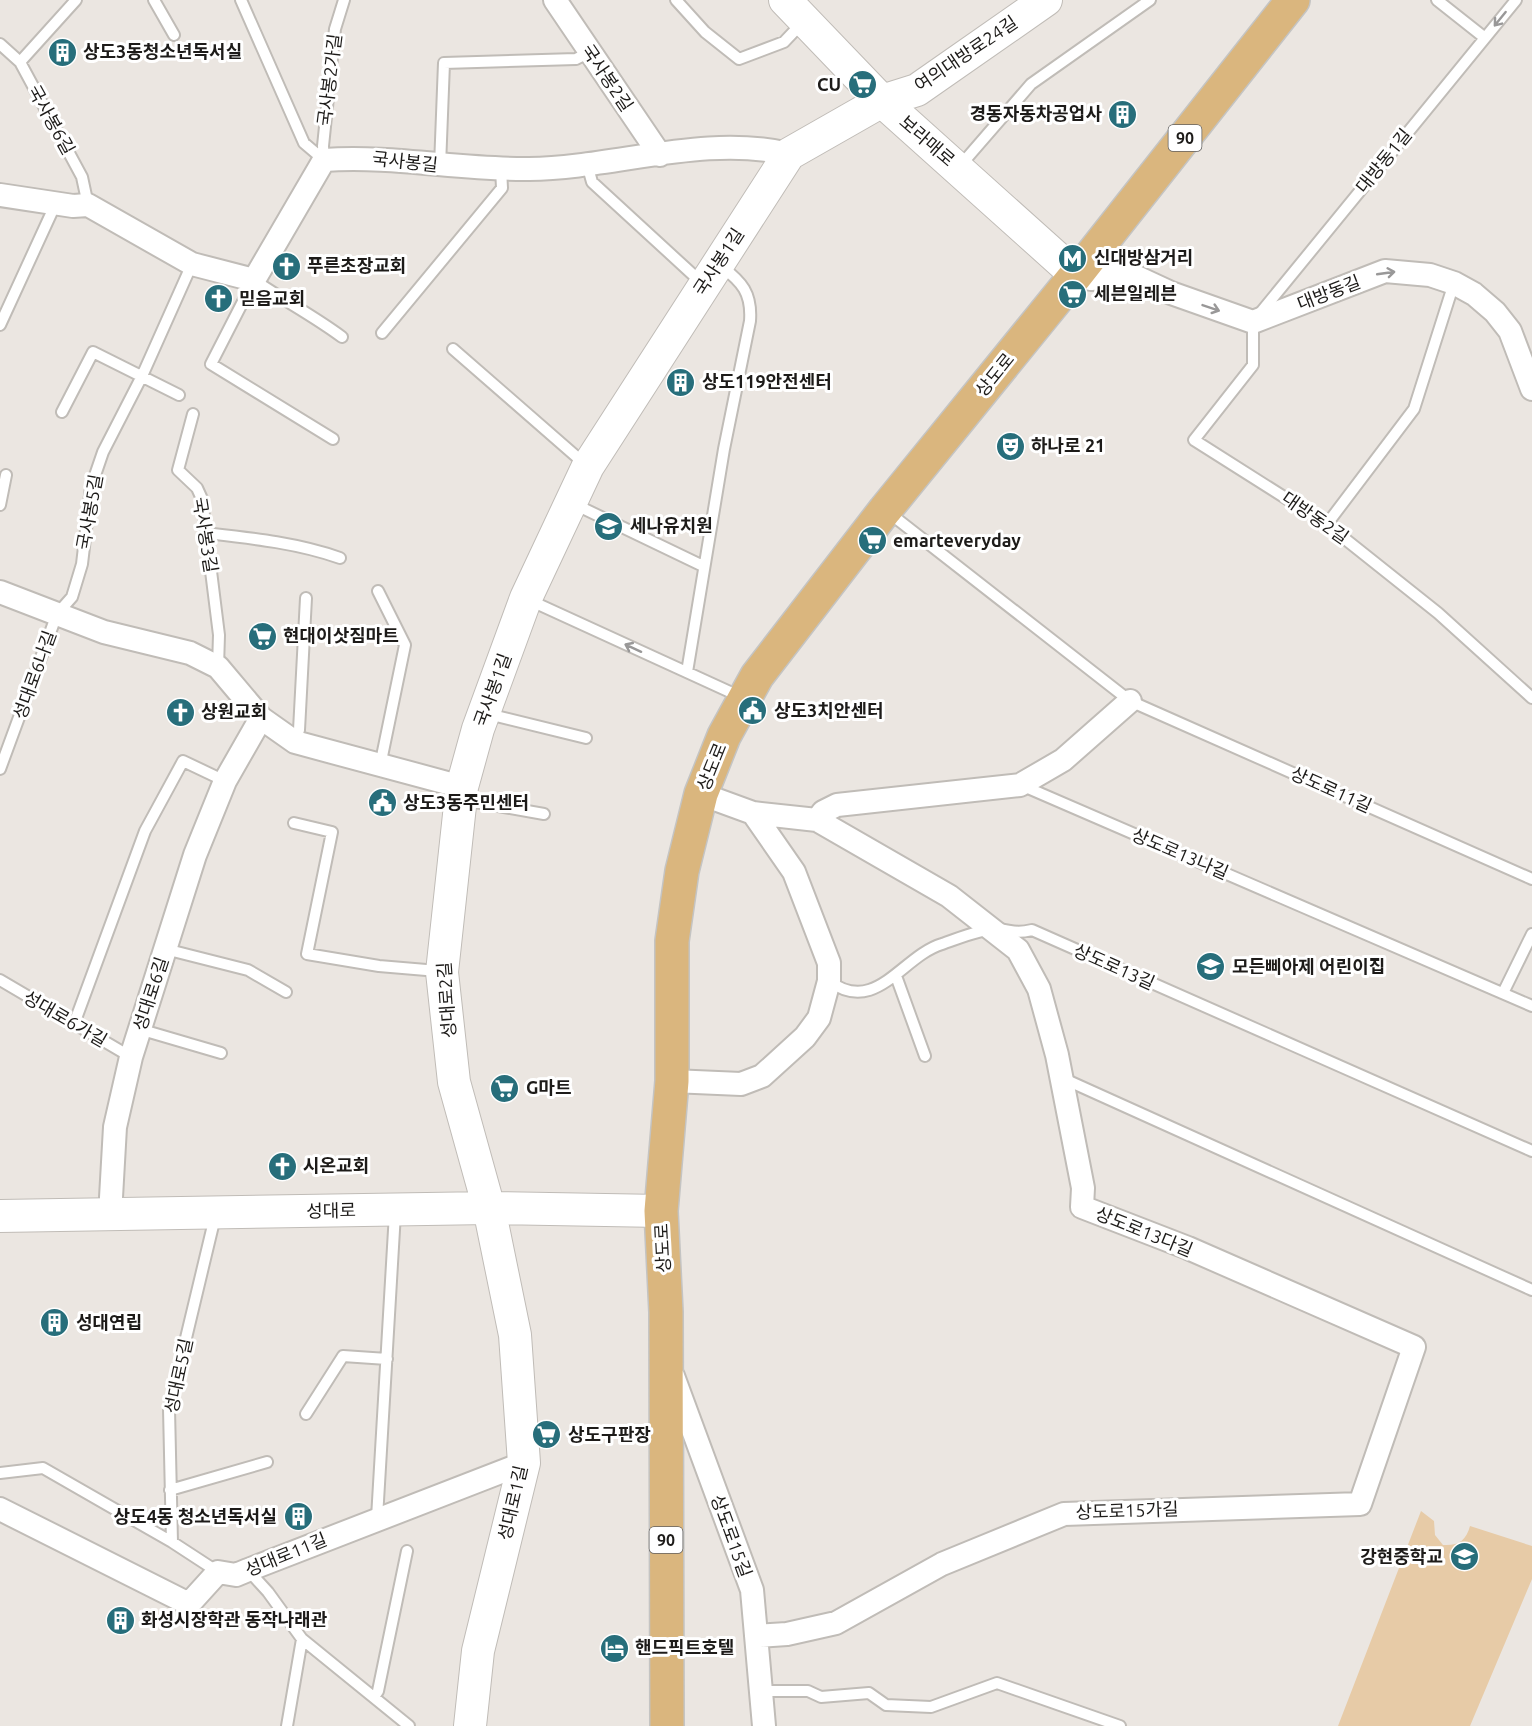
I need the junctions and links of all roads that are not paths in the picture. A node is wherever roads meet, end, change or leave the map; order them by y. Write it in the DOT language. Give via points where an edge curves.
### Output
graph roads {
  1 [pos="76,0"];
  2 [pos="154,0"];
  3 [pos="241,0"];
  4 [pos="344,0"];
  5 [pos="555,0"];
  6 [pos="676,0"];
  7 [pos="1046,0"];
  8 [pos="1150,0"];
  9 [pos="1293,0"];
  10 [pos="1437,0"];
  11 [pos="1516,0"];
  12 [pos="795,10"];
  13 [pos="174,34"];
  14 [pos="1485,38"];
  15 [pos="0,45"];
  16 [pos="590,52"];
  17 [pos="20,62"];
  18 [pos="882,101"];
  19 [pos="789,154"];
  20 [pos="660,155"];
  21 [pos="324,160"];
  22 [pos="587,165"];
  23 [pos="440,166"];
  24 [pos="501,169"];
  25 [pos="958,169"];
  26 [pos="0,195"];
  27 [pos="56,203"];
  28 [pos="88,205"];
  29 [pos="192,264"];
  30 [pos="711,274"];
  31 [pos="1076,275"];
  32 [pos="254,280"];
  33 [pos="1454,283"];
  34 [pos="1253,322"];
  35 [pos="0,325"];
  36 [pos="382,333"];
  37 [pos="342,338"];
  38 [pos="453,349"];
  39 [pos="142,376"];
  40 [pos="1531,380"];
  41 [pos="179,395"];
  42 [pos="62,412"];
  43 [pos="193,414"];
  44 [pos="333,439"];
  45 [pos="588,466"];
  46 [pos="6,475"];
  47 [pos="571,502"];
  48 [pos="0,505"];
  49 [pos="885,510"];
  50 [pos="1328,525"];
  51 [pos="206,533"];
  52 [pos="340,558"];
  53 [pos="703,566"];
  54 [pos="378,591"];
  55 [pos="0,592"];
  56 [pos="306,598"];
  57 [pos="526,598"];
  58 [pos="57,614"];
  59 [pos="218,667"];
  60 [pos="687,672"];
  61 [pos="1532,698"];
  62 [pos="745,699"];
  63 [pos="1130,701"];
  64 [pos="484,713"];
  65 [pos="261,718"];
  66 [pos="586,738"];
  67 [pos="295,742"];
  68 [pos="380,766"];
  69 [pos="0,769"];
  70 [pos="225,781"];
  71 [pos="1020,785"];
  72 [pos="462,793"];
  73 [pos="701,794"];
  74 [pos="753,813"];
  75 [pos="544,814"];
  76 [pos="817,820"];
  77 [pos="294,823"];
  78 [pos="1532,879"];
  79 [pos="995,929"];
  80 [pos="1532,934"];
  81 [pos="165,949"];
  82 [pos="442,972"];
  83 [pos="896,976"];
  84 [pos="0,980"];
  85 [pos="829,981"];
  86 [pos="286,992"];
  87 [pos="1503,993"];
  88 [pos="1532,1006"];
  89 [pos="74,1024"];
  90 [pos="139,1029"];
  91 [pos="221,1053"];
  92 [pos="925,1056"];
  93 [pos="131,1057"];
  94 [pos="1062,1077"];
  95 [pos="672,1081"];
  96 [pos="1532,1151"];
  97 [pos="489,1208"];
  98 [pos="396,1210"];
  99 [pos="662,1211"];
  100 [pos="216,1213"];
  101 [pos="110,1215"];
  102 [pos="0,1216"];
  103 [pos="1532,1290"];
  104 [pos="1414,1347"];
  105 [pos="664,1353"];
  106 [pos="387,1359"];
  107 [pos="306,1414"];
  108 [pos="267,1462"];
  109 [pos="524,1463"];
  110 [pos="0,1473"];
  111 [pos="170,1490"];
  112 [pos="0,1509"];
  113 [pos="377,1518"];
  114 [pos="172,1542"];
  115 [pos="407,1551"];
  116 [pos="248,1570"];
  117 [pos="218,1572"];
  118 [pos="756,1636"];
  119 [pos="302,1639"];
  120 [pos="761,1691"];
  121 [pos="374,1697"];
  122 [pos="287,1726"];
  123 [pos="409,1726"];
  124 [pos="470,1726"];
  125 [pos="667,1726"];
  126 [pos="764,1726"];
  127 [pos="1120,1726"];
  1 -- 17 [label="lane"];
  2 -- 13 [label="lane"];
  3 -- 21 [label="lane" via="304,143"];
  4 -- 21 [label="lane, 국사봉2가길" via="335,29"];
  5 -- 16 [label="street, 국사봉2길"];
  6 -- 12 [label="lane" via="705,32 739,59 784,42"];
  7 -- 18 [label="street, 여의대방로24길" via="917,90"];
  8 -- 25 [label="lane" via="1031,84"];
  9 -- 31 [label="main road, 상도로 / 90"];
  10 -- 14 [label="lane"];
  11 -- 14 [label="lane, 대방동1길, one-way"];
  12 -- 18 [label="street, 보라매로"];
  14 -- 34 [label="lane, 대방동1길"];
  15 -- 17 [label="lane, 국사봉6길"];
  16 -- 20 [label="street, 국사봉2길"];
  16 -- 23 [label="lane" via="576,59 444,63"];
  17 -- 28 [label="lane, 국사봉6길" via="82,177"];
  18 -- 19 [label="street"];
  18 -- 25 [label="street, 보라매로"];
  19 -- 20 [label="street, 국사봉길" via="766,148"];
  19 -- 30 [label="street, 국사봉1길"];
  20 -- 22 [label="street, 국사봉길"];
  21 -- 23 [label="street, 국사봉길" via="358,158"];
  21 -- 32 [label="street"];
  22 -- 24 [label="street, 국사봉길"];
  22 -- 30 [label="lane" via="592,182"];
  23 -- 24 [label="street, 국사봉길"];
  24 -- 36 [label="lane" via="502,188"];
  25 -- 31 [label="street, 보라매로"];
  26 -- 27 [label="street"];
  27 -- 28 [label="street"];
  27 -- 35 [label="lane"];
  28 -- 29 [label="street"];
  29 -- 32 [label="street"];
  29 -- 39 [label="lane, 국사봉5길"];
  30 -- 45 [label="street, 국사봉1길"];
  30 -- 53 [label="lane" via="746,287 751,306"];
  31 -- 34 [label="street, one-way" via="1091,279 1130,274"];
  31 -- 49 [label="main road, 상도로 / 90"];
  32 -- 37 [label="lane"];
  32 -- 44 [label="lane" via="211,364"];
  34 -- 33 [label="street, 대방동길, one-way" via="1385,271"];
  33 -- 40 [label="street, 대방동길" via="1495,312 1510,331"];
  33 -- 50 [label="lane" via="1413,409"];
  34 -- 50 [label="lane, 대방동2길" via="1252,366 1194,440"];
  38 -- 45 [label="lane"];
  39 -- 41 [label="lane"];
  39 -- 42 [label="lane" via="93,352"];
  39 -- 58 [label="lane, 국사봉5길" via="103,452 92,487 82,564 72,597"];
  43 -- 51 [label="lane, 국사봉3길" via="178,470 200,493"];
  45 -- 47 [label="street, 국사봉1길"];
  46 -- 48 [label="lane"];
  47 -- 53 [label="lane"];
  47 -- 57 [label="street, 국사봉1길"];
  49 -- 62 [label="main road, 상도로 / 90" via="758,676"];
  49 -- 63 [label="lane, 상도로11길"];
  50 -- 61 [label="lane, 대방동2길" via="1438,613"];
  51 -- 52 [label="lane"];
  51 -- 59 [label="lane, 국사봉3길" via="219,635"];
  53 -- 60 [label="lane"];
  54 -- 68 [label="lane" via="405,645"];
  55 -- 58 [label="street"];
  56 -- 67 [label="lane" via="299,730"];
  60 -- 57 [label="lane, one-way"];
  57 -- 64 [label="street, 국사봉1길"];
  58 -- 59 [label="street" via="104,632 190,654"];
  58 -- 69 [label="lane, 성대로6나길"];
  59 -- 65 [label="street"];
  60 -- 62 [label="lane"];
  62 -- 73 [label="main road, 상도로 / 90" via="724,736"];
  63 -- 71 [label="street" via="1063,760"];
  63 -- 78 [label="lane, 상도로11길"];
  64 -- 66 [label="lane"];
  64 -- 72 [label="street, 국사봉1길"];
  65 -- 67 [label="street"];
  65 -- 70 [label="street, 성대로6길"];
  67 -- 68 [label="street"];
  68 -- 72 [label="street"];
  70 -- 81 [label="street, 성대로6길" via="195,855"];
  70 -- 89 [label="lane" via="183,761 145,831"];
  71 -- 76 [label="street, 상도로13나길" via="837,805"];
  71 -- 87 [label="lane, 상도로13나길"];
  72 -- 75 [label="lane"];
  72 -- 82 [label="street, 성대로2길"];
  73 -- 74 [label="street"];
  73 -- 95 [label="main road, 상도로 / 90" via="684,861 672,941"];
  74 -- 76 [label="street"];
  74 -- 85 [label="street" via="794,872 829,963"];
  76 -- 79 [label="street" via="949,896"];
  77 -- 82 [label="lane" via="332,832 307,954"];
  79 -- 83 [label="lane, 상도로13길" via="939,944"];
  79 -- 94 [label="street, 상도로13다길" via="1018,950 1039,989"];
  79 -- 96 [label="lane, 상도로13길" via="1014,933 1032,930"];
  80 -- 87 [label="lane"];
  81 -- 86 [label="lane" via="248,970"];
  81 -- 90 [label="street, 성대로6길"];
  82 -- 97 [label="street, 성대로2길" via="454,1082"];
  83 -- 85 [label="lane, 상도로13길" via="860,991 838,988"];
  83 -- 92 [label="lane"];
  84 -- 89 [label="lane, 성대로6가길"];
  85 -- 95 [label="street" via="819,1018 805,1037 762,1076 741,1084"];
  87 -- 88 [label="lane, 상도로13나길"];
  89 -- 93 [label="lane, 성대로6가길"];
  90 -- 91 [label="lane"];
  90 -- 93 [label="street, 성대로6길"];
  93 -- 101 [label="street, 성대로6길" via="115,1127"];
  94 -- 103 [label="lane"];
  94 -- 104 [label="street, 상도로13다길" via="1083,1188 1082,1207 1188,1248"];
  95 -- 99 [label="main road, 상도로 / 90"];
  97 -- 98 [label="street, 성대로"];
  97 -- 99 [label="street, 성대로"];
  97 -- 109 [label="street, 성대로1길" via="516,1335"];
  98 -- 100 [label="street, 성대로"];
  98 -- 106 [label="lane"];
  99 -- 105 [label="main road, 상도로 / 90"];
  100 -- 101 [label="street, 성대로"];
  100 -- 111 [label="lane, 성대로5길" via="169,1409"];
  101 -- 102 [label="street, 성대로"];
  104 -- 118 [label="street, 상도로15가길" via="1360,1504 1064,1514 942,1564 836,1623"];
  105 -- 118 [label="street, 상도로15길" via="752,1590"];
  105 -- 125 [label="main road, 상도로 / 90"];
  106 -- 107 [label="lane" via="343,1356"];
  106 -- 113 [label="lane"];
  108 -- 111 [label="lane"];
  109 -- 113 [label="street, 성대로11길"];
  109 -- 124 [label="street, 성대로1길" via="478,1651"];
  110 -- 114 [label="lane" via="44,1468"];
  111 -- 114 [label="lane, 성대로5길"];
  112 -- 117 [label="street, 성대로11길" via="189,1604"];
  113 -- 116 [label="street, 성대로11길"];
  114 -- 117 [label="lane"];
  115 -- 121 [label="lane"];
  116 -- 117 [label="street, 성대로11길" via="236,1575"];
  116 -- 119 [label="lane"];
  118 -- 120 [label="street, 상도로15길"];
  119 -- 121 [label="lane"];
  119 -- 122 [label="lane"];
  120 -- 126 [label="street, 상도로15길"];
  120 -- 127 [label="lane" via="808,1691 821,1697 868,1693 886,1705 931,1707 997,1683"];
  121 -- 123 [label="lane"];
}
